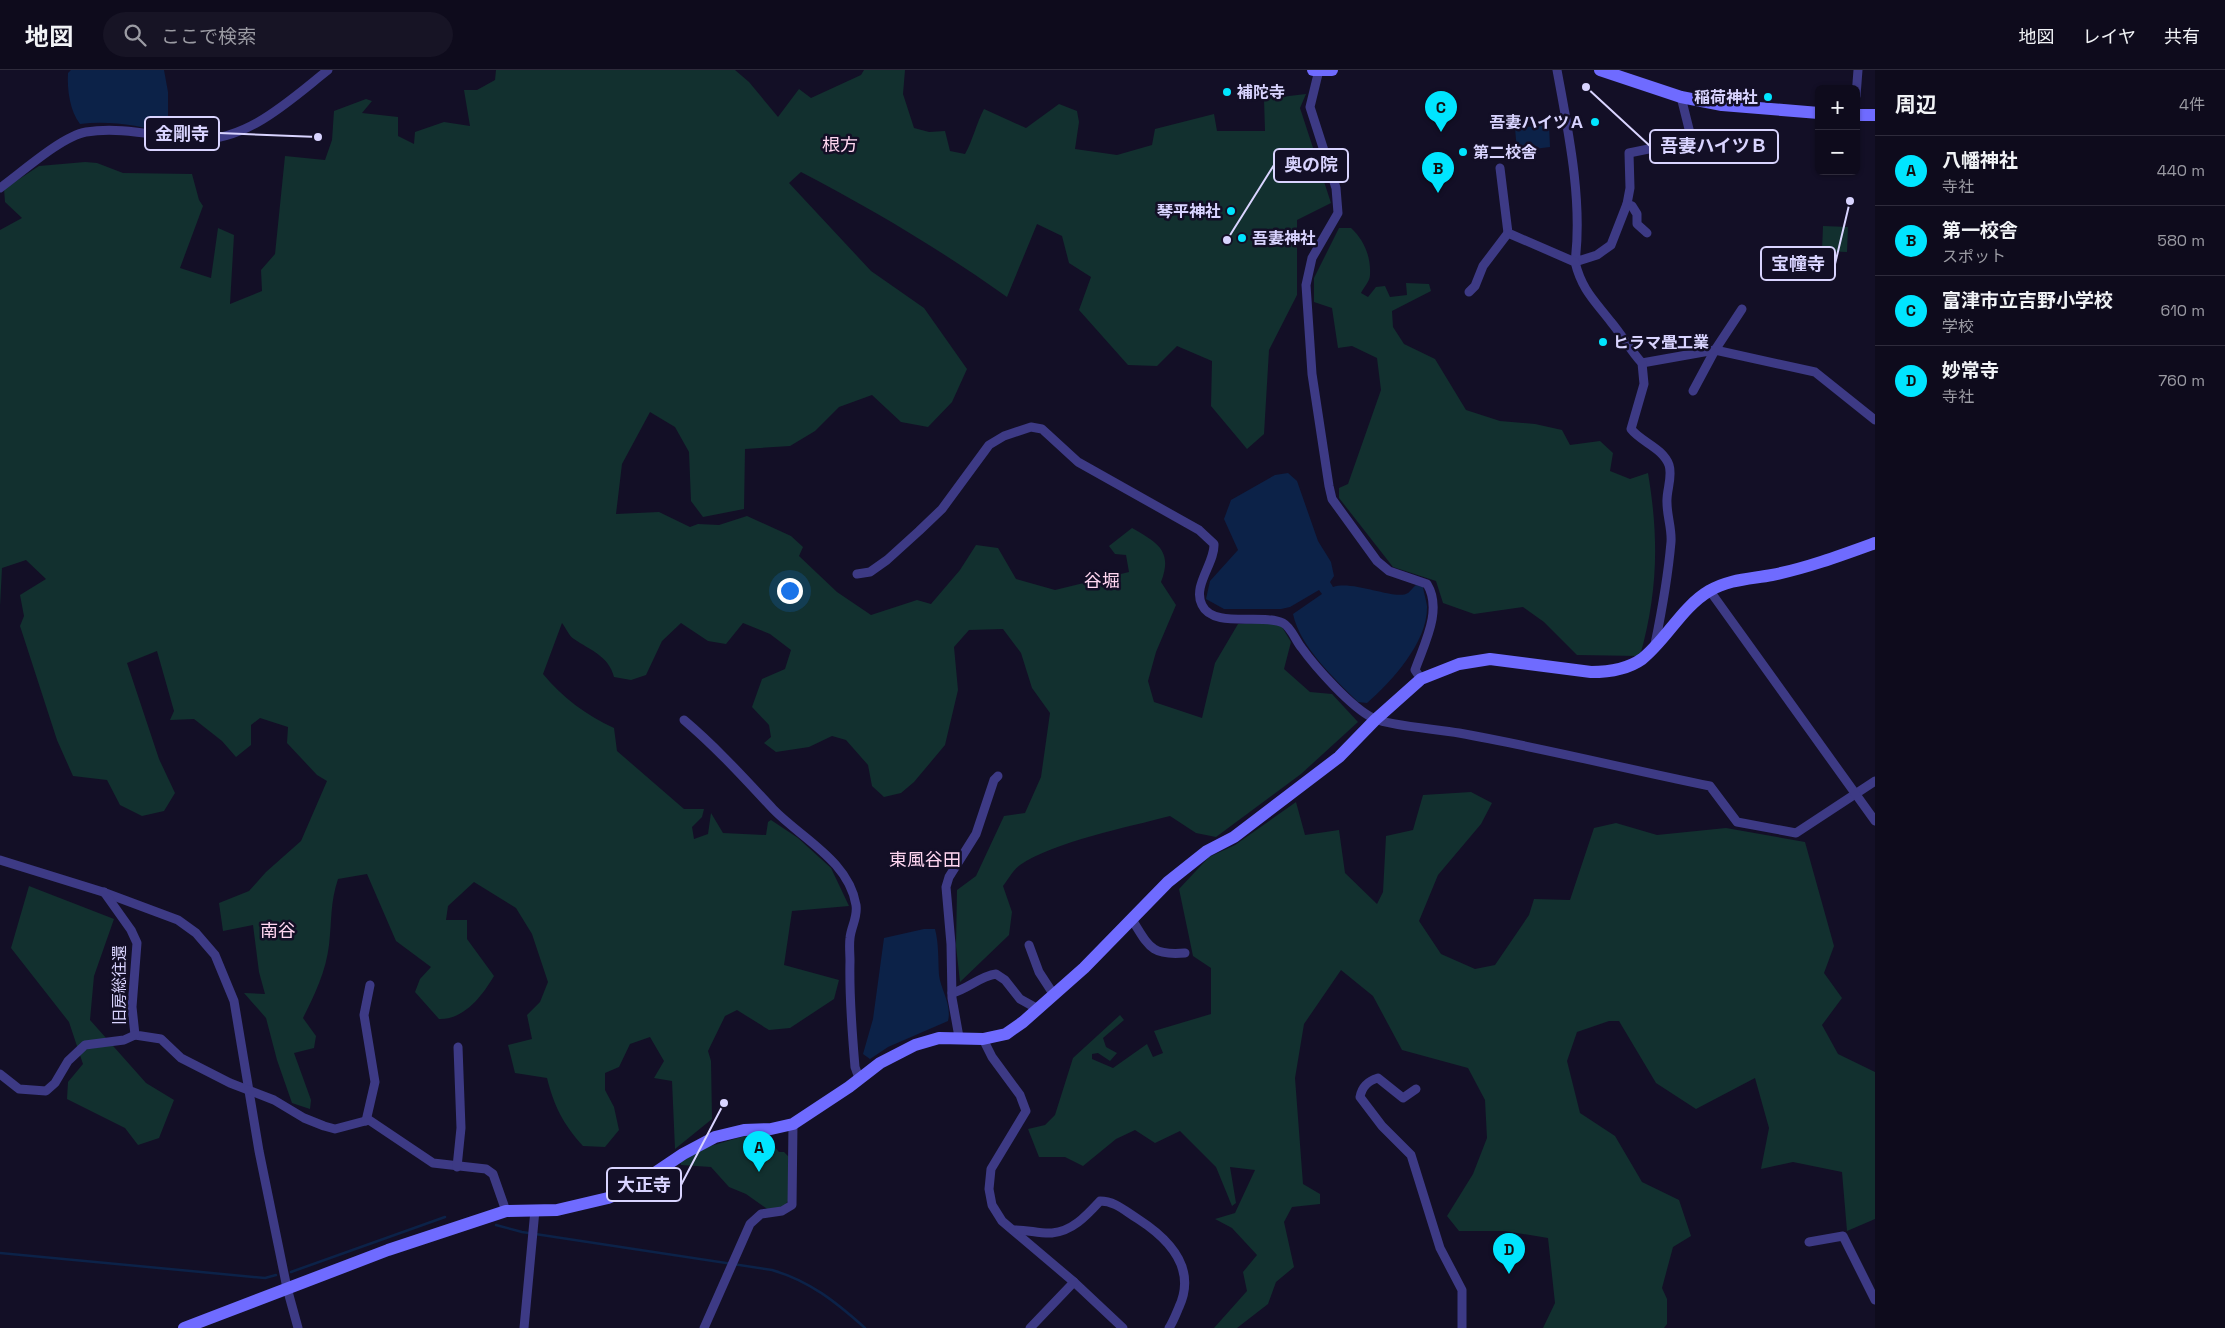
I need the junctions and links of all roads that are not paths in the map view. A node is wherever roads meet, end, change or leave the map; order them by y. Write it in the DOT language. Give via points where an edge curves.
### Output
graph roads {
  1 [pos="328,70"];
  2 [pos="1313,70"];
  3 [pos="1319,70"];
  4 [pos="1332,70"];
  5 [pos="1557,70"];
  6 [pos="1600,70"];
  7 [pos="1858,70"];
  8 [pos="1857,85"];
  9 [pos="1681,96"];
  10 [pos="1815,113"];
  11 [pos="1860,114"];
  12 [pos="1875,115"];
  13 [pos="1500,168"];
  14 [pos="0,188"];
  15 [pos="1627,204"];
  16 [pos="1508,233"];
  17 [pos="1647,233"];
  18 [pos="1575,262"];
  19 [pos="1469,292"];
  20 [pos="1742,309"];
  21 [pos="1715,350"];
  22 [pos="1642,363"];
  23 [pos="1693,391"];
  24 [pos="1875,420"];
  25 [pos="1875,543"];
  26 [pos="857,574"];
  27 [pos="1710,590"];
  28 [pos="1655,644"];
  29 [pos="1421,679"];
  30 [pos="684,720"];
  31 [pos="1375,720"];
  32 [pos="998,776"];
  33 [pos="1875,781"];
  34 [pos="1857,794"];
  35 [pos="1875,821"];
  36 [pos="0,860"];
  37 [pos="104,892"];
  38 [pos="1131,918"];
  39 [pos="1029,945"];
  40 [pos="1186,953"];
  41 [pos="370,985"];
  42 [pos="952,993"];
  43 [pos="1054,995"];
  44 [pos="1038,1009"];
  45 [pos="134,1035"];
  46 [pos="959,1037"];
  47 [pos="983,1039"];
  48 [pos="458,1047"];
  49 [pos="0,1074"];
  50 [pos="859,1078"];
  51 [pos="1416,1089"];
  52 [pos="248,1091"];
  53 [pos="366,1121"];
  54 [pos="793,1124"];
  55 [pos="457,1167"];
  56 [pos="535,1210"];
  57 [pos="506,1211"];
  58 [pos="1012,1230"];
  59 [pos="1808,1242"];
  60 [pos="1074,1282"];
  61 [pos="287,1288"];
  62 [pos="1875,1300"];
  63 [pos="184,1328"];
  64 [pos="298,1328"];
  65 [pos="524,1328"];
  66 [pos="704,1328"];
  67 [pos="1030,1328"];
  68 [pos="1123,1328"];
  69 [pos="1169,1328"];
  70 [pos="1462,1328"];
  1 -- 14 [label="street" via="267,116 228,135 207,139 144,132 85,132 59,143"];
  2 -- 3 [label="street"];
  3 -- 4 [label="street"];
  3 -- 29 [label="street" via="1310,108 1336,188 1338,213 1312,258 1306,285 1312,374 1329,486 1332,499 1377,561 1389,571 1428,584 1431,590 1434,614 1415,670"];
  5 -- 18 [label="street" via="1573,160 1578,246"];
  6 -- 9 [label="street"];
  7 -- 8 [label="street"];
  9 -- 10 [label="street" via="1722,105"];
  9 -- 15 [label="street" via="1690,133 1668,145 1629,153"];
  11 -- 12 [label="street"];
  13 -- 16 [label="street"];
  15 -- 17 [label="street" via="1637,214 1637,224"];
  15 -- 18 [label="street" via="1611,245 1597,255"];
  16 -- 18 [label="street"];
  16 -- 19 [label="street" via="1483,266"];
  18 -- 22 [label="street" via="1592,301"];
  20 -- 21 [label="street"];
  21 -- 22 [label="street"];
  21 -- 23 [label="street"];
  21 -- 24 [label="street" via="1815,372"];
  22 -- 28 [label="street" via="1644,384 1631,428 1666,459 1670,475 1666,504 1671,541 1666,591"];
  25 -- 27 [label="street" via="1773,575 1734,581"];
  26 -- 31 [label="street" via="870,572 942,509 989,445 1031,427 1042,429 1078,462 1199,530 1214,544 1214,553 1203,578 1202,607 1214,616 1228,619 1264,618 1285,624 1302,649 1357,709"];
  27 -- 28 [label="street" via="1688,608"];
  27 -- 34 [label="street"];
  28 -- 29 [label="street" via="1642,659 1607,672 1490,659 1459,664"];
  29 -- 31 [label="street"];
  30 -- 50 [label="street" via="735,766 774,810 820,849 850,888 856,905 850,938 848,990 855,1068"];
  31 -- 34 [label="street" via="1459,733 1710,786 1737,822 1796,833"];
  31 -- 38 [label="street" via="1338,757 1234,837 1207,851 1168,882"];
  32 -- 42 [label="street" via="976,834 946,887"];
  33 -- 34 [label="street"];
  34 -- 35 [label="street"];
  36 -- 37 [label="street"];
  37 -- 45 [label="street, 旧房総往還" via="137,943 132,1007"];
  37 -- 52 [label="street" via="178,920 196,933 215,955 234,1001"];
  38 -- 40 [label="street" via="1156,952"];
  38 -- 43 [label="street"];
  39 -- 43 [label="street" via="1039,972"];
  41 -- 53 [label="street" via="364,1016 374,1082"];
  42 -- 44 [label="street" via="996,974 1020,999"];
  42 -- 46 [label="street"];
  43 -- 44 [label="street"];
  44 -- 47 [label="street" via="1006,1034"];
  45 -- 49 [label="street" via="124,1040 85,1045 68,1061 55,1083 46,1091 19,1089"];
  45 -- 52 [label="street, 旧房総往還" via="161,1039 181,1058"];
  46 -- 47 [label="street"];
  46 -- 50 [label="street" via="939,1038 915,1045"];
  47 -- 58 [label="street" via="1020,1095 1026,1111 991,1169 989,1189 992,1205"];
  48 -- 55 [label="street" via="461,1128"];
  50 -- 54 [label="street"];
  51 -- 70 [label="street" via="1403,1098 1378,1078 1363,1086 1360,1097 1382,1126 1411,1155 1440,1248 1462,1290"];
  52 -- 53 [label="street, 旧房総往還" via="274,1100 324,1126 335,1128"];
  52 -- 61 [label="street"];
  53 -- 55 [label="street" via="376,1123 433,1163"];
  54 -- 56 [label="street" via="715,1137 634,1187 608,1198 557,1210"];
  54 -- 66 [label="street" via="792,1205 782,1211 761,1214 750,1224"];
  55 -- 57 [label="street" via="486,1169 493,1174"];
  56 -- 57 [label="street"];
  56 -- 65 [label="street"];
  57 -- 61 [label="street"];
  58 -- 60 [label="street"];
  58 -- 69 [label="street" via="1051,1233 1069,1228 1087,1216 1100,1200 1111,1201 1149,1226 1180,1259 1185,1272 1182,1300"];
  59 -- 62 [label="street" via="1843,1236"];
  60 -- 67 [label="street"];
  60 -- 68 [label="street"];
  61 -- 63 [label="street"];
  61 -- 64 [label="street"];
}
